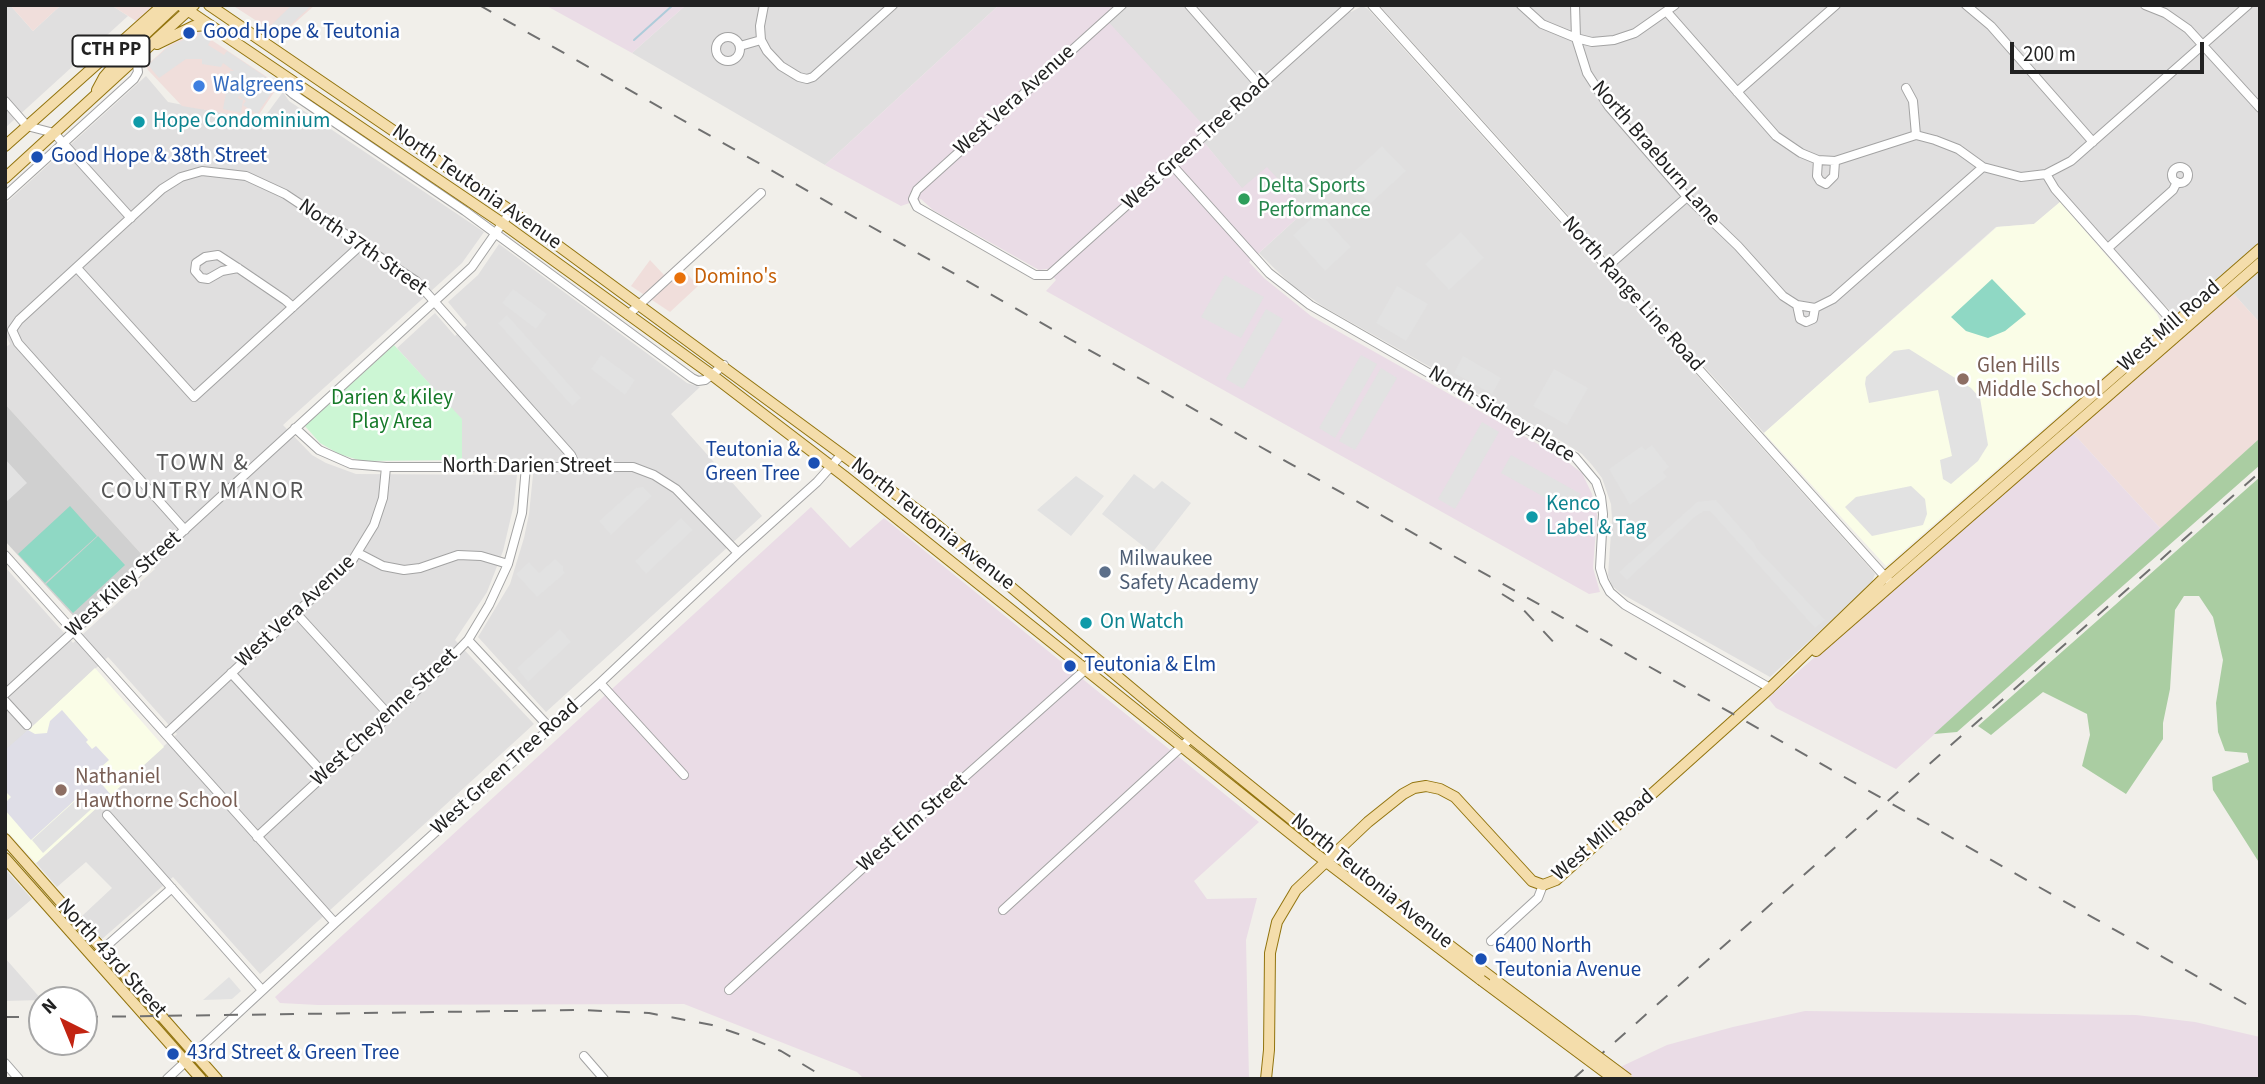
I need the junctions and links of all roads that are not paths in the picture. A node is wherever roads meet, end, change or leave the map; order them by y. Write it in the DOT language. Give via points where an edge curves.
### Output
graph roads {
  1 [pos="163,5"];
  2 [pos="209,5"];
  3 [pos="764,5"];
  4 [pos="893,5"];
  5 [pos="1122,5"];
  6 [pos="1189,5"];
  7 [pos="1372,5"];
  8 [pos="1521,5"];
  9 [pos="1575,5"];
  10 [pos="1675,5"];
  11 [pos="1836,5"];
  12 [pos="1966,5"];
  13 [pos="2145,5"];
  14 [pos="2248,5"];
  15 [pos="186,6"];
  16 [pos="1348,6"];
  17 [pos="1667,12"];
  18 [pos="210,26"];
  19 [pos="1576,38"];
  20 [pos="761,40"];
  21 [pos="2204,45"];
  22 [pos="740,46"];
  23 [pos="147,48"];
  24 [pos="129,57"];
  25 [pos="285,82"];
  26 [pos="1260,86"];
  27 [pos="1906,88"];
  28 [pos="1737,92"];
  29 [pos="5,101"];
  30 [pos="2260,108"];
  31 [pos="27,126"];
  32 [pos="54,133"];
  33 [pos="1916,135"];
  34 [pos="2093,142"];
  35 [pos="63,144"];
  36 [pos="5,146"];
  37 [pos="1818,160"];
  38 [pos="1835,160"];
  39 [pos="1172,165"];
  40 [pos="1983,167"];
  41 [pos="2046,174"];
  42 [pos="5,178"];
  43 [pos="2177,182"];
  44 [pos="761,193"];
  45 [pos="5,195"];
  46 [pos="1687,197"];
  47 [pos="511,211"];
  48 [pos="131,218"];
  49 [pos="502,223"];
  50 [pos="495,233"];
  51 [pos="362,244"];
  52 [pos="2108,248"];
  53 [pos="2260,248"];
  54 [pos="2260,263"];
  55 [pos="1607,267"];
  56 [pos="77,268"];
  57 [pos="238,268"];
  58 [pos="1042,276"];
  59 [pos="435,300"];
  60 [pos="640,304"];
  61 [pos="1797,305"];
  62 [pos="293,307"];
  63 [pos="1815,307"];
  64 [pos="628,315"];
  65 [pos="2178,327"];
  66 [pos="724,365"];
  67 [pos="712,375"];
  68 [pos="295,429"];
  69 [pos="842,454"];
  70 [pos="526,466"];
  71 [pos="576,466"];
  72 [pos="386,467"];
  73 [pos="832,467"];
  74 [pos="185,530"];
  75 [pos="358,553"];
  76 [pos="738,553"];
  77 [pos="5,555"];
  78 [pos="508,564"];
  79 [pos="1889,581"];
  80 [pos="296,613"];
  81 [pos="74,631"];
  82 [pos="468,640"];
  83 [pos="1094,656"];
  84 [pos="1085,670"];
  85 [pos="231,673"];
  86 [pos="600,684"];
  87 [pos="1770,688"];
  88 [pos="5,694"];
  89 [pos="5,701"];
  90 [pos="390,716"];
  91 [pos="27,725"];
  92 [pos="550,727"];
  93 [pos="166,734"];
  94 [pos="1191,738"];
  95 [pos="1181,747"];
  96 [pos="325,775"];
  97 [pos="684,775"];
  98 [pos="107,815"];
  99 [pos="257,837"];
  100 [pos="5,839"];
  101 [pos="1334,853"];
  102 [pos="5,858"];
  103 [pos="1325,861"];
  104 [pos="1543,885"];
  105 [pos="172,888"];
  106 [pos="1003,910"];
  107 [pos="335,923"];
  108 [pos="1491,941"];
  109 [pos="98,953"];
  110 [pos="262,990"];
  111 [pos="729,990"];
  112 [pos="195,1052"];
  113 [pos="584,1056"];
  114 [pos="185,1061"];
  115 [pos="5,1063"];
  116 [pos="19,1079"];
  117 [pos="167,1079"];
  118 [pos="201,1079"];
  119 [pos="217,1079"];
  120 [pos="604,1079"];
  121 [pos="1266,1079"];
  122 [pos="1614,1079"];
  123 [pos="1628,1079"];
  1 -- 24 [label="main road, CTH PP"];
  2 -- 47 [label="main road, North Teutonia Avenue"];
  3 -- 20 [label="street"];
  4 -- 20 [label="street" via="813,77 802,78 776,62"];
  5 -- 58 [label="street, West Vera Avenue" via="917,190 913,199 920,209"];
  6 -- 26 [label="street"];
  7 -- 55 [label="street, North Range Line Road"];
  8 -- 19 [label="street" via="1542,24"];
  9 -- 19 [label="street, North Braeburn Lane"];
  10 -- 17 [label="street"];
  11 -- 28 [label="street"];
  12 -- 34 [label="street"];
  13 -- 21 [label="street" via="2179,21"];
  14 -- 21 [label="street"];
  15 -- 18 [label="main road, North Teutonia Avenue"];
  15 -- 23 [label="main road, CTH PP"];
  15 -- 24 [label="main road"];
  16 -- 26 [label="street, West Green Tree Road"];
  17 -- 19 [label="street" via="1626,37 1592,43"];
  17 -- 28 [label="street"];
  18 -- 23 [label="main road" via="194,26"];
  18 -- 25 [label="main road, North Teutonia Avenue"];
  19 -- 46 [label="street, North Braeburn Lane" via="1596,90"];
  20 -- 22 [label="street"];
  21 -- 30 [label="street"];
  21 -- 34 [label="street"];
  23 -- 24 [label="main road, CTH PP"];
  24 -- 31 [label="main road, CTH PP"];
  24 -- 32 [label="main road" via="104,77 92,99"];
  24 -- 35 [label="street" via="134,79"];
  25 -- 49 [label="main road, North Teutonia Avenue"];
  25 -- 50 [label="street, North Teutonia Avenue" via="293,94"];
  26 -- 39 [label="street, West Green Tree Road"];
  27 -- 33 [label="street" via="1913,101"];
  28 -- 37 [label="street" via="1776,136"];
  29 -- 31 [label="street"];
  31 -- 32 [label="street"];
  31 -- 36 [label="main road, CTH PP"];
  32 -- 35 [label="street"];
  32 -- 42 [label="main road"];
  33 -- 38 [label="street"];
  33 -- 40 [label="street" via="1958,149"];
  34 -- 41 [label="street"];
  35 -- 45 [label="street"];
  35 -- 48 [label="street"];
  37 -- 38 [label="street"];
  37 -- 38 [label="street" via="1817,176 1826,184 1834,176"];
  39 -- 58 [label="street, West Green Tree Road" via="1060,266"];
  39 -- 87 [label="street, North Sidney Place" via="1269,273 1310,305 1575,457 1596,482 1601,497 1600,568 1610,592"];
  40 -- 41 [label="street" via="2021,177"];
  40 -- 63 [label="street" via="1839,295"];
  41 -- 52 [label="street"];
  43 -- 52 [label="street"];
  44 -- 60 [label="street"];
  46 -- 55 [label="street"];
  46 -- 61 [label="street, North Braeburn Lane"];
  47 -- 49 [label="street, West Kiley Street"];
  47 -- 60 [label="main road, North Teutonia Avenue"];
  48 -- 51 [label="street, North 37th Street" via="162,189 202,171 247,177 285,194"];
  48 -- 56 [label="street"];
  49 -- 50 [label="street, West Kiley Street"];
  49 -- 64 [label="main road, North Teutonia Avenue"];
  50 -- 59 [label="street, West Kiley Street" via="472,267"];
  50 -- 67 [label="street, North Teutonia Avenue" via="692,379"];
  51 -- 59 [label="street, North 37th Street" via="416,281"];
  51 -- 62 [label="street"];
  52 -- 65 [label="street"];
  53 -- 65 [label="main road, West Mill Road"];
  54 -- 65 [label="main road, West Mill Road"];
  55 -- 79 [label="street, North Range Line Road"];
  56 -- 62 [label="street" via="194,397"];
  56 -- 74 [label="street" via="12,330 18,343"];
  57 -- 57 [label="street" via="218,255 196,263 195,271 208,279"];
  57 -- 62 [label="street"];
  59 -- 68 [label="street, West Kiley Street"];
  59 -- 71 [label="street, North 37th Street"];
  60 -- 64 [label="street"];
  60 -- 66 [label="main road, North Teutonia Avenue"];
  61 -- 63 [label="street"];
  61 -- 63 [label="street, North Braeburn Lane" via="1800,319 1806,323 1813,319"];
  64 -- 67 [label="main road, North Teutonia Avenue"];
  65 -- 79 [label="main road, West Mill Road"];
  66 -- 67 [label="street"];
  66 -- 69 [label="main road, North Teutonia Avenue"];
  67 -- 73 [label="main road, North Teutonia Avenue"];
  68 -- 72 [label="street, North Darien Street" via="319,450 351,464"];
  68 -- 74 [label="street, West Kiley Street"];
  69 -- 73 [label="street, West Green Tree Road"];
  69 -- 83 [label="main road, North Teutonia Avenue" via="931,520"];
  70 -- 71 [label="street, North Darien Street"];
  70 -- 72 [label="street, North Darien Street"];
  70 -- 78 [label="street, West Cheyenne Street" via="522,513"];
  71 -- 76 [label="street, North Darien Street" via="633,467 654,475 676,489"];
  72 -- 75 [label="street, West Vera Avenue" via="380,508"];
  73 -- 76 [label="street, West Green Tree Road"];
  73 -- 84 [label="main road, North Teutonia Avenue"];
  74 -- 81 [label="street, West Kiley Street"];
  75 -- 78 [label="street" via="383,566 404,570 458,555"];
  75 -- 80 [label="street, West Vera Avenue"];
  76 -- 86 [label="street, West Green Tree Road"];
  77 -- 81 [label="street"];
  78 -- 82 [label="street, West Cheyenne Street"];
  79 -- 87 [label="main road, West Mill Road"];
  80 -- 85 [label="street, West Vera Avenue"];
  80 -- 90 [label="street"];
  81 -- 88 [label="street, West Kiley Street"];
  81 -- 93 [label="street"];
  82 -- 90 [label="street, West Cheyenne Street"];
  82 -- 92 [label="street"];
  83 -- 84 [label="street, West Elm Street"];
  83 -- 94 [label="main road, North Teutonia Avenue"];
  84 -- 95 [label="main road, North Teutonia Avenue"];
  84 -- 111 [label="street, West Elm Street"];
  85 -- 93 [label="street, West Vera Avenue"];
  85 -- 96 [label="street"];
  86 -- 92 [label="street, West Green Tree Road"];
  86 -- 97 [label="street"];
  87 -- 104 [label="main road, West Mill Road" via="1569,871"];
  89 -- 91 [label="street"];
  90 -- 96 [label="street, West Cheyenne Street"];
  92 -- 107 [label="street, West Green Tree Road"];
  93 -- 99 [label="street"];
  94 -- 95 [label="street"];
  94 -- 101 [label="main road, North Teutonia Avenue"];
  95 -- 103 [label="main road, North Teutonia Avenue"];
  95 -- 106 [label="street"];
  96 -- 99 [label="street, West Cheyenne Street"];
  98 -- 105 [label="street"];
  99 -- 107 [label="street"];
  100 -- 109 [label="main road, North 43rd Street"];
  101 -- 103 [label="main road, West Mill Road"];
  101 -- 104 [label="main road, West Mill Road" via="1403,794 1432,787 1455,797 1528,877"];
  101 -- 123 [label="main road, North Teutonia Avenue, bridge"];
  102 -- 109 [label="main road, North 43rd Street"];
  103 -- 121 [label="main road, West Mill Road" via="1296,890 1272,939"];
  103 -- 122 [label="main road, North Teutonia Avenue, bridge"];
  104 -- 108 [label="street" via="1538,898"];
  105 -- 109 [label="street"];
  105 -- 110 [label="street"];
  107 -- 110 [label="street, West Green Tree Road"];
  109 -- 112 [label="main road, North 43rd Street"];
  109 -- 114 [label="main road, North 43rd Street"];
  110 -- 112 [label="street, West Green Tree Road"];
  112 -- 114 [label="street, West Green Tree Road"];
  112 -- 119 [label="main road, North 43rd Street"];
  113 -- 120 [label="street"];
  114 -- 117 [label="street, West Green Tree Road"];
  114 -- 118 [label="main road, North 43rd Street"];
  115 -- 116 [label="street"];
}
